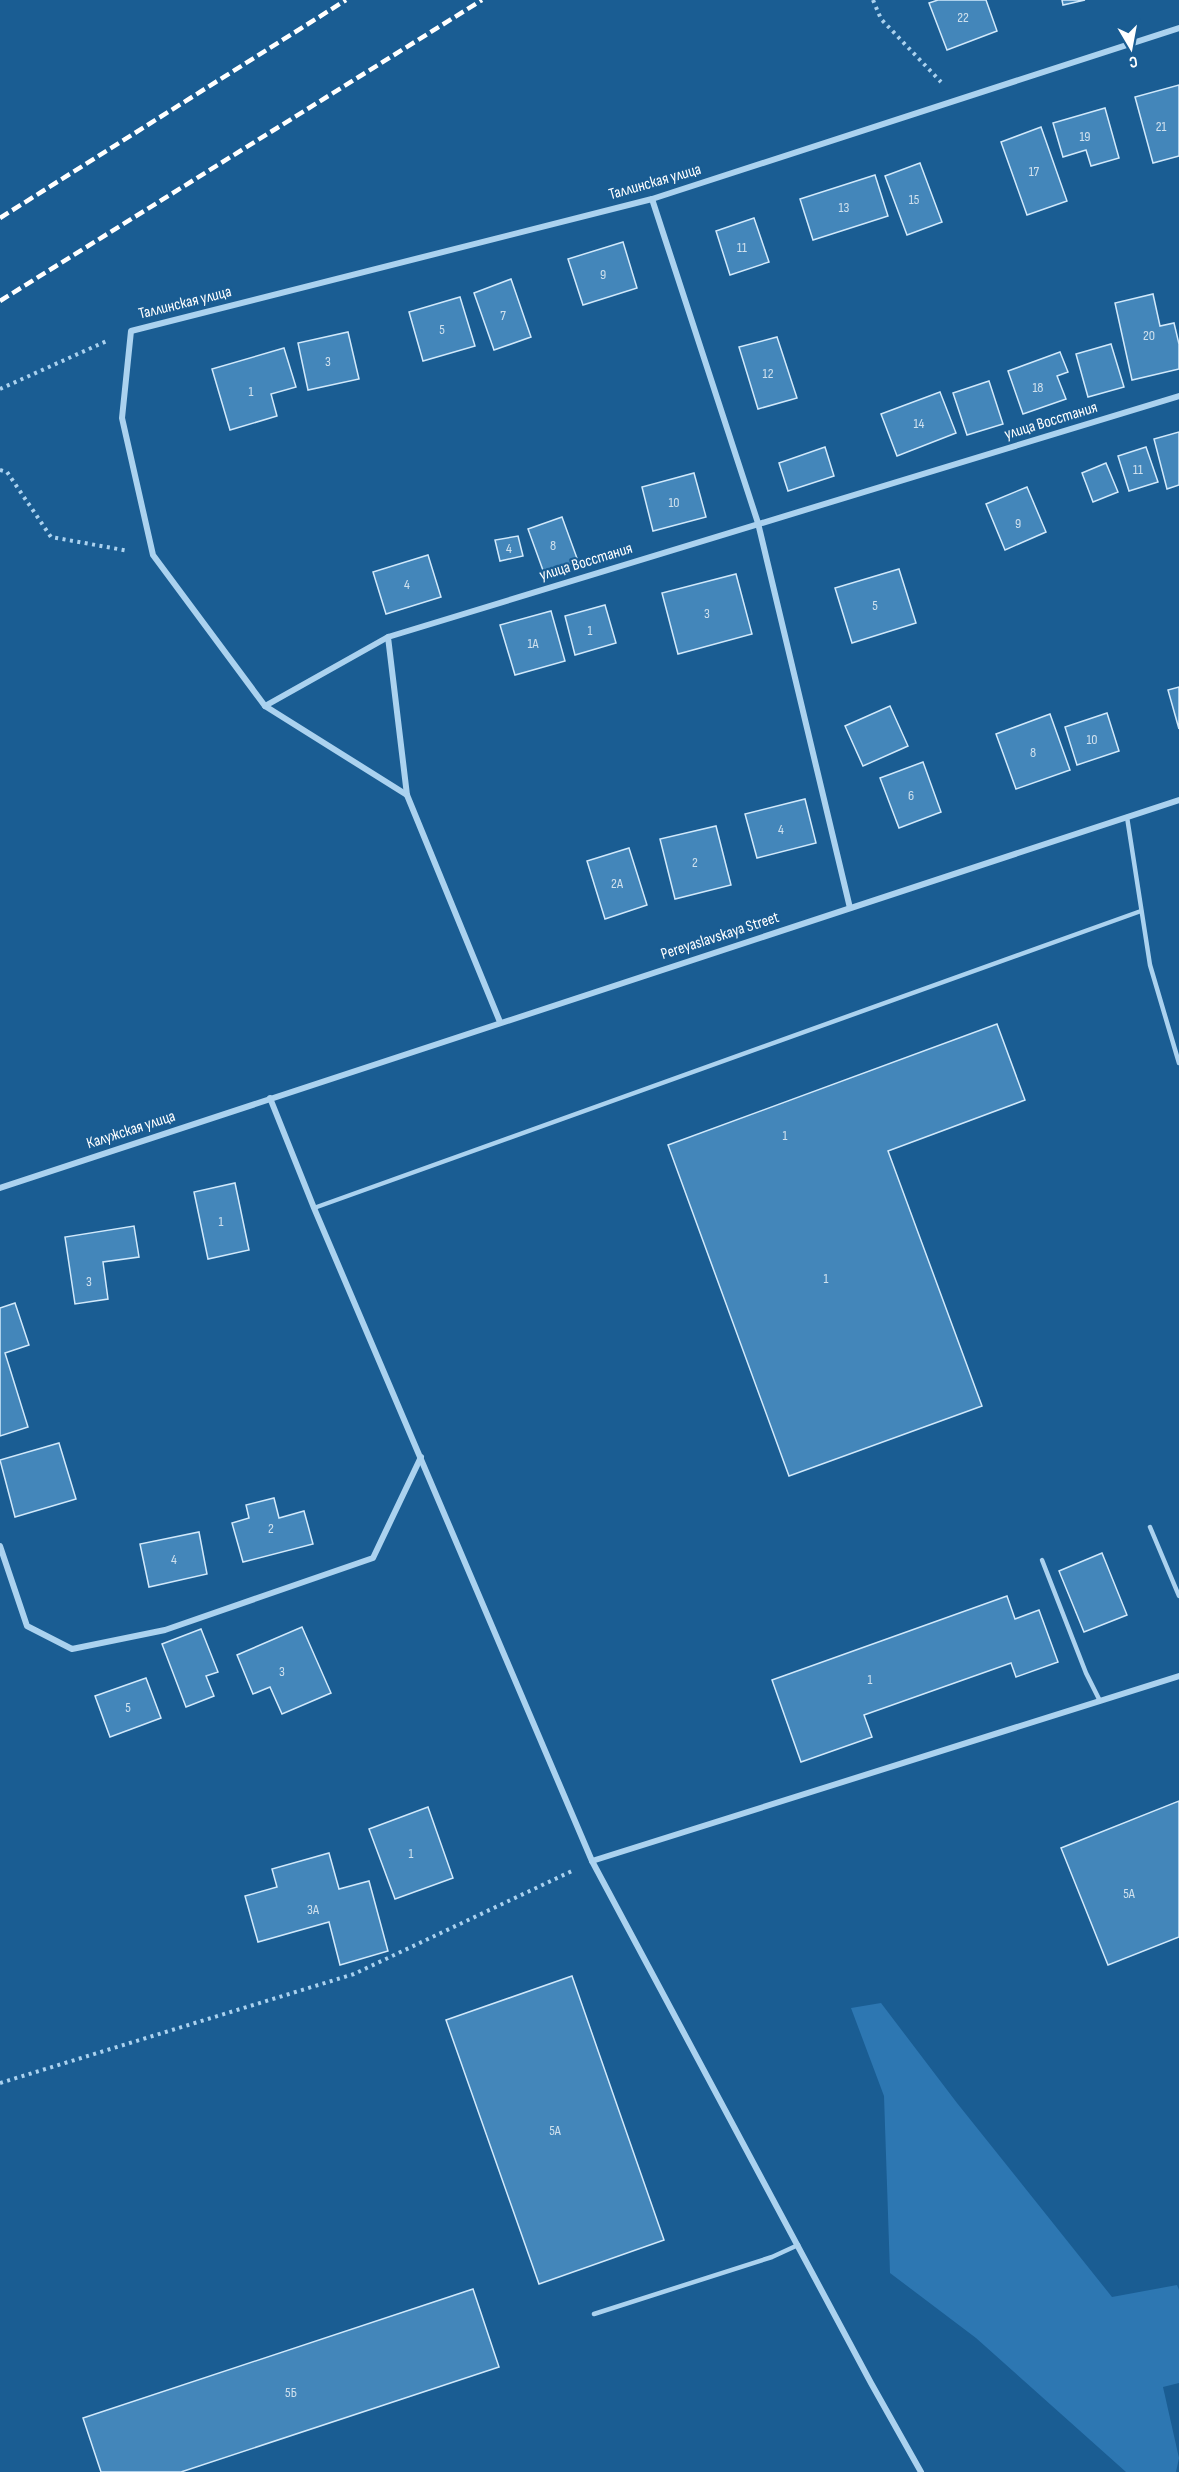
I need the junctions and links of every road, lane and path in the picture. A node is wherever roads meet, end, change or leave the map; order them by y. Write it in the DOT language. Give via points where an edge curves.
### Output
graph roads {
  1 [pos="873,0"];
  2 [pos="1179,28"];
  3 [pos="958,99"];
  4 [pos="652,199"];
  5 [pos="130,331"];
  6 [pos="0,389"];
  7 [pos="1179,396"];
  8 [pos="0,470"];
  9 [pos="758,523"];
  10 [pos="153,555"];
  11 [pos="388,637"];
  12 [pos="265,706"];
  13 [pos="407,795"];
  14 [pos="1179,800"];
  15 [pos="1127,817"];
  16 [pos="850,908"];
  17 [pos="1142,911"];
  18 [pos="500,1022"];
  19 [pos="1179,1063"];
  20 [pos="270,1098"];
  21 [pos="0,1188"];
  22 [pos="314,1208"];
  23 [pos="421,1457"];
  24 [pos="1150,1527"];
  25 [pos="0,1546"];
  26 [pos="1042,1560"];
  27 [pos="1179,1596"];
  28 [pos="1179,1676"];
  29 [pos="1100,1701"];
  30 [pos="592,1861"];
  31 [pos="0,2083"];
  32 [pos="798,2245"];
  33 [pos="594,2314"];
  34 [pos="921,2472"];
  1 -- 3 [label="path" via="881,19"];
  2 -- 3 [label="street, Таллинская улица"];
  3 -- 4 [label="street, Таллинская улица"];
  4 -- 5 [label="street, Таллинская улица"];
  4 -- 9 [label="street"];
  5 -- 6 [label="path"];
  5 -- 10 [label="street" via="122,418"];
  7 -- 9 [label="street, улица Восстания"];
  8 -- 10 [label="path" via="7,472 51,537"];
  9 -- 11 [label="street, улица Восстания"];
  9 -- 16 [label="street"];
  10 -- 12 [label="street"];
  11 -- 12 [label="street, улица Восстания"];
  11 -- 13 [label="street"];
  12 -- 13 [label="street"];
  13 -- 18 [label="street"];
  14 -- 15 [label="street, Pereyaslavskaya Street"];
  15 -- 16 [label="street, Pereyaslavskaya Street"];
  15 -- 17 [label="lane"];
  16 -- 18 [label="street, Pereyaslavskaya Street"];
  17 -- 19 [label="lane" via="1150,965"];
  17 -- 22 [label="lane"];
  18 -- 20 [label="street, Pereyaslavskaya Street"];
  20 -- 21 [label="street, Калужская улица"];
  20 -- 22 [label="street"];
  22 -- 23 [label="street"];
  23 -- 25 [label="street" via="373,1558 165,1630 72,1649 27,1626"];
  23 -- 30 [label="street"];
  24 -- 27 [label="lane"];
  26 -- 29 [label="lane"];
  28 -- 29 [label="street"];
  29 -- 30 [label="street"];
  30 -- 31 [label="path" via="354,1974"];
  30 -- 32 [label="street"];
  32 -- 33 [label="lane" via="772,2257"];
  32 -- 34 [label="street"];
}
